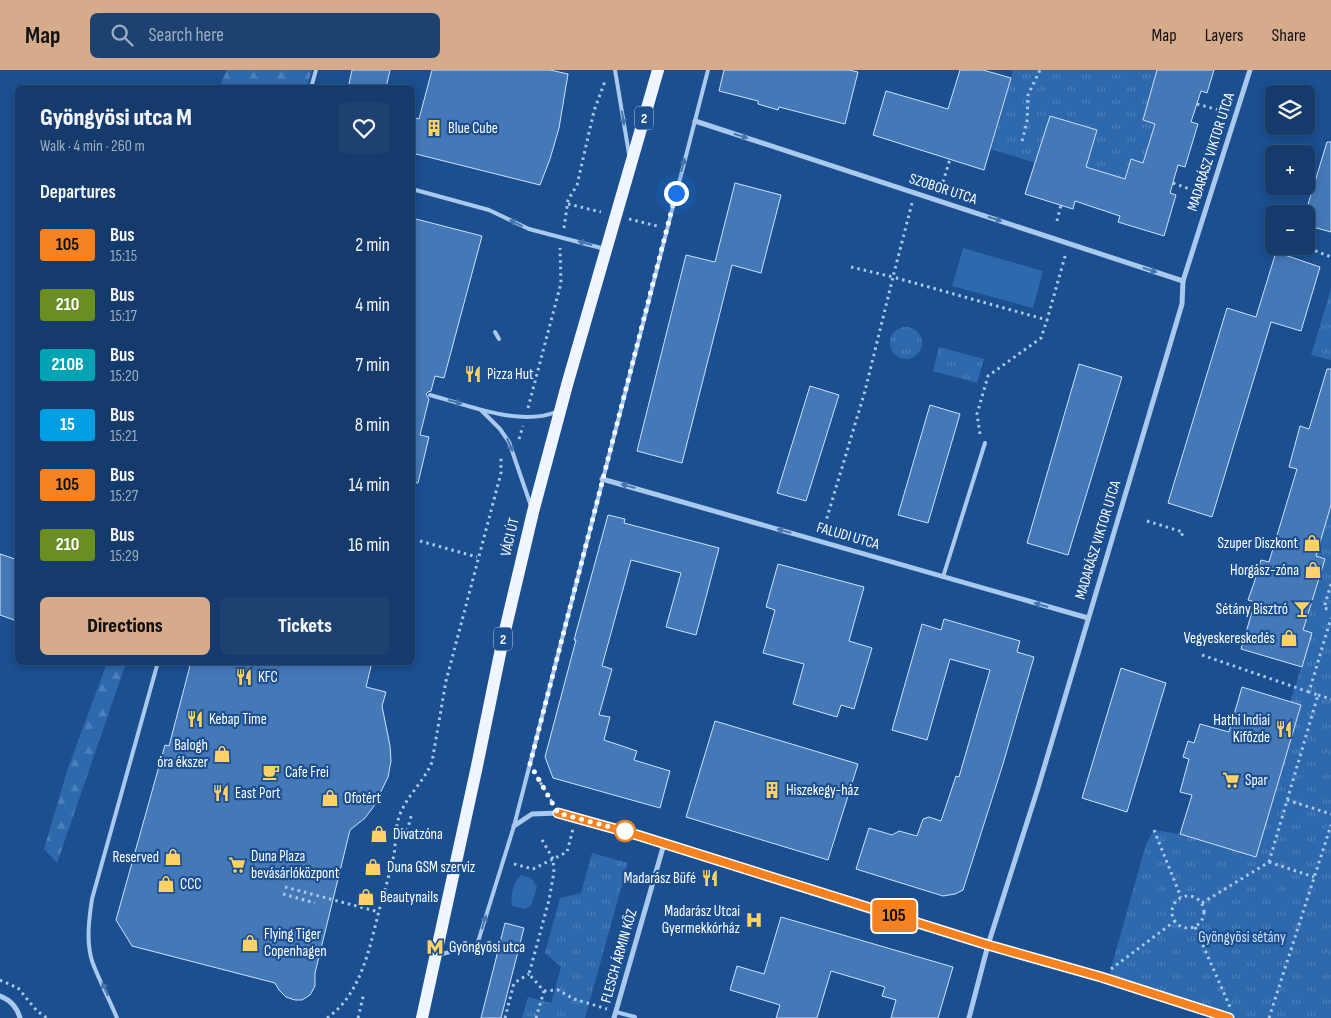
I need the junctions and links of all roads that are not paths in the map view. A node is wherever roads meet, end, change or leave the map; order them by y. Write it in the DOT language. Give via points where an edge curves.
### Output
graph roads {
  1 [pos="316,70"];
  2 [pos="615,70"];
  3 [pos="658,70"];
  4 [pos="708,70"];
  5 [pos="1250,70"];
  6 [pos="312,85"];
  7 [pos="694,121"];
  8 [pos="631,166"];
  9 [pos="415,190"];
  10 [pos="607,249"];
  11 [pos="1183,282"];
  12 [pos="495,332"];
  13 [pos="498,339"];
  14 [pos="430,395"];
  15 [pos="479,408"];
  16 [pos="561,410"];
  17 [pos="985,443"];
  18 [pos="602,479"];
  19 [pos="533,512"];
  20 [pos="943,577"];
  21 [pos="1088,618"];
  22 [pos="157,665"];
  23 [pos="514,826"];
  24 [pos="664,844"];
  25 [pos="988,945"];
  26 [pos="436,955"];
  27 [pos="0,996"];
  28 [pos="616,1012"];
  29 [pos="635,1017"];
  30 [pos="20,1018"];
  31 [pos="117,1018"];
  32 [pos="422,1018"];
  33 [pos="614,1018"];
  34 [pos="969,1018"];
  35 [pos="1229,1018"];
  1 -- 6 [label="lane"];
  2 -- 8 [label="lane, one-way"];
  3 -- 8 [label="main road, VÁCI ÚT / 2"];
  4 -- 7 [label="lane"];
  5 -- 11 [label="street, MADARÁSZ VIKTOR UTCA"];
  7 -- 11 [label="street, SZOBOR UTCA, one-way"];
  18 -- 7 [label="lane, one-way"];
  8 -- 10 [label="main road, VÁCI ÚT / 2"];
  10 -- 9 [label="lane, one-way" via="529,229 489,210"];
  10 -- 16 [label="main road, VÁCI ÚT / 2"];
  11 -- 21 [label="street, MADARÁSZ VIKTOR UTCA" via="1182,304"];
  12 -- 13 [label="lane"];
  14 -- 15 [label="lane, one-way"];
  15 -- 16 [label="lane" via="516,418 543,416"];
  15 -- 19 [label="lane" via="510,445"];
  16 -- 19 [label="main road, VÁCI ÚT / 2"];
  17 -- 20 [label="lane"];
  20 -- 18 [label="street, FALUDI UTCA, one-way"];
  18 -- 23 [label="lane"];
  19 -- 26 [label="main road, VÁCI ÚT / 2"];
  21 -- 20 [label="street, FALUDI UTCA, one-way"];
  21 -- 25 [label="street, MADARÁSZ VIKTOR UTCA"];
  31 -- 22 [label="lane, one-way" via="92,960 89,922 92,899"];
  23 -- 24 [label="street" via="532,814 558,813"];
  26 -- 23 [label="lane, one-way" via="477,945"];
  24 -- 25 [label="street"];
  24 -- 28 [label="street, FLESCH ÁRMIN KÖZ"];
  25 -- 34 [label="street, MADARÁSZ VIKTOR UTCA"];
  25 -- 35 [label="street"];
  26 -- 32 [label="main road, VÁCI ÚT / 2"];
  27 -- 30 [label="street" via="12,1002"];
  28 -- 29 [label="lane"];
  28 -- 33 [label="street, FLESCH ÁRMIN KÖZ"];
}
